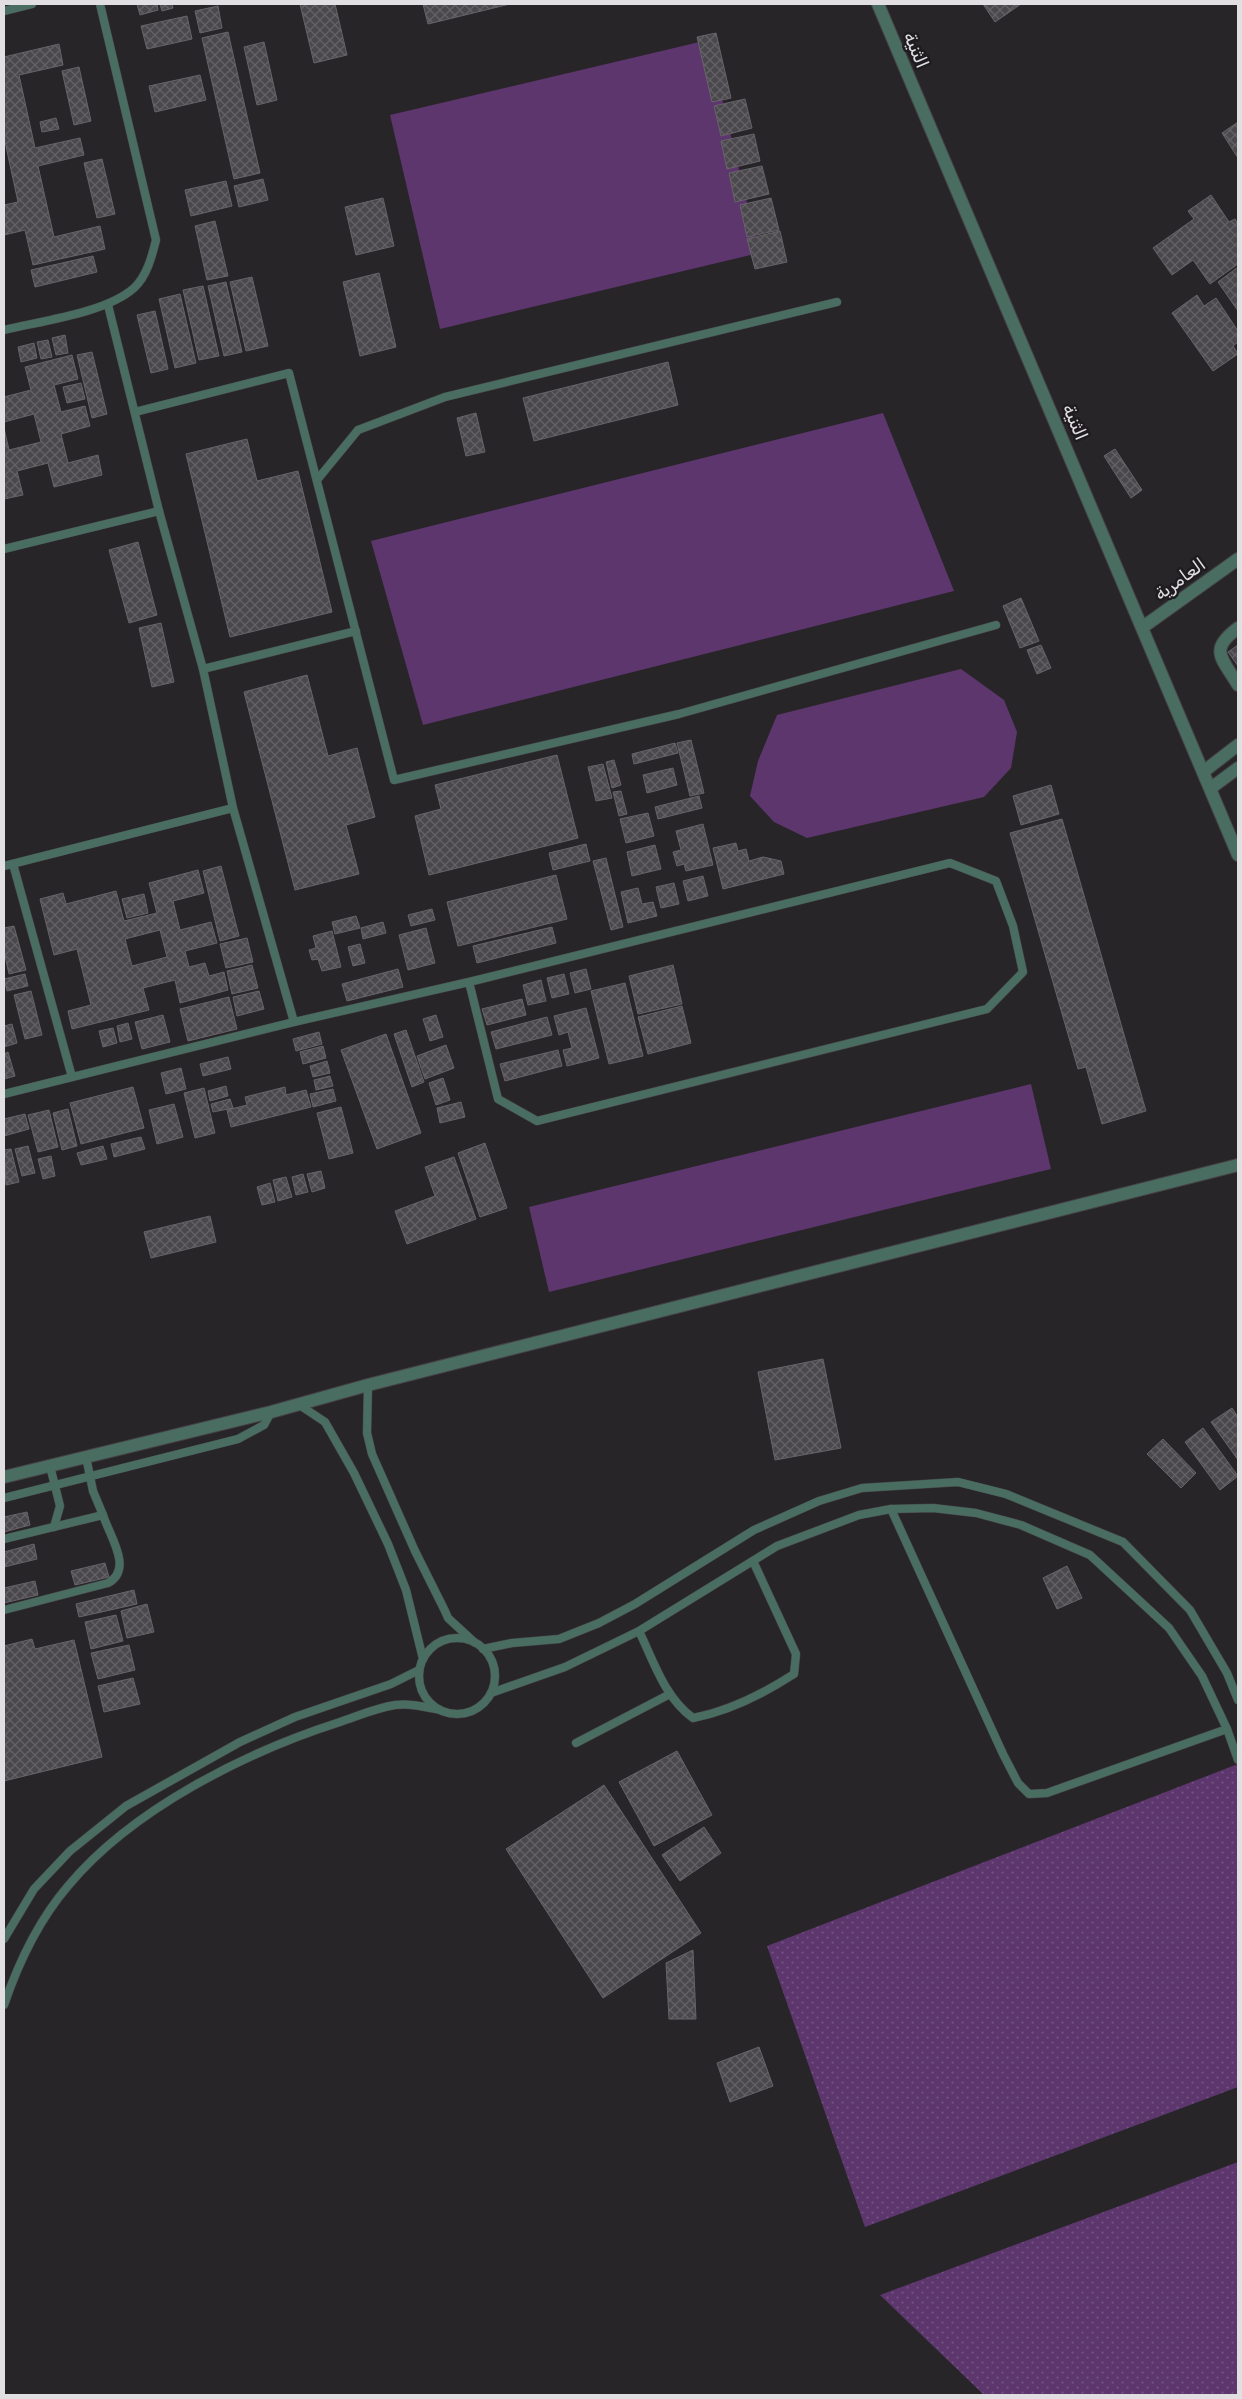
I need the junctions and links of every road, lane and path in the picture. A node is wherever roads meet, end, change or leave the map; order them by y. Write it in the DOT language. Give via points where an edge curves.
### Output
graph roads {
  1 [pos="32,4"];
  2 [pos="100,4"];
  3 [pos="878,4"];
  4 [pos="4,11"];
  5 [pos="837,302"];
  6 [pos="108,305"];
  7 [pos="4,330"];
  8 [pos="135,412"];
  9 [pos="317,480"];
  10 [pos="159,511"];
  11 [pos="4,550"];
  12 [pos="1238,559"];
  13 [pos="996,624"];
  14 [pos="1143,627"];
  15 [pos="1238,628"];
  16 [pos="356,631"];
  17 [pos="203,669"];
  18 [pos="1238,685"];
  19 [pos="1238,745"];
  20 [pos="1238,768"];
  21 [pos="1203,772"];
  22 [pos="1210,788"];
  23 [pos="234,808"];
  24 [pos="1238,855"];
  25 [pos="13,864"];
  26 [pos="4,866"];
  27 [pos="469,982"];
  28 [pos="294,1022"];
  29 [pos="72,1077"];
  30 [pos="4,1094"];
  31 [pos="1238,1165"];
  32 [pos="368,1385"];
  33 [pos="298,1404"];
  34 [pos="271,1412"];
  35 [pos="86,1457"];
  36 [pos="50,1466"];
  37 [pos="90,1476"];
  38 [pos="4,1477"];
  39 [pos="56,1485"];
  40 [pos="4,1498"];
  41 [pos="891,1509"];
  42 [pos="103,1515"];
  43 [pos="54,1527"];
  44 [pos="4,1539"];
  45 [pos="753,1561"];
  46 [pos="4,1610"];
  47 [pos="639,1631"];
  48 [pos="474,1642"];
  49 [pos="483,1649"];
  50 [pos="423,1659"];
  51 [pos="419,1670"];
  52 [pos="491,1693"];
  53 [pos="670,1694"];
  54 [pos="1238,1700"];
  55 [pos="440,1710"];
  56 [pos="1227,1729"];
  57 [pos="576,1743"];
  58 [pos="1238,1760"];
  59 [pos="4,1939"];
  60 [pos="4,2005"];
  1 -- 4 [label="lane"];
  2 -- 6 [label="lane" via="156,240 149,265 134,287"];
  3 -- 14 [label="street, الثنية"];
  5 -- 9 [label="lane" via="445,396 358,430"];
  6 -- 7 [label="lane"];
  6 -- 8 [label="lane"];
  8 -- 9 [label="lane" via="289,373"];
  8 -- 10 [label="lane"];
  9 -- 16 [label="lane"];
  10 -- 11 [label="lane"];
  10 -- 17 [label="lane"];
  12 -- 14 [label="street, العامرية"];
  13 -- 16 [label="lane" via="679,714 394,780"];
  14 -- 21 [label="street, الثنية"];
  15 -- 18 [label="street" via="1224,638 1220,646 1220,655"];
  16 -- 17 [label="lane"];
  17 -- 23 [label="lane"];
  19 -- 21 [label="street"];
  20 -- 22 [label="street"];
  21 -- 22 [label="street, الثنية"];
  22 -- 24 [label="street, الثنية"];
  23 -- 25 [label="lane"];
  23 -- 28 [label="lane"];
  25 -- 26 [label="lane"];
  25 -- 29 [label="lane"];
  27 -- 27 [label="lane" via="498,1099 537,1121 987,1009 1024,972 1013,926 996,881 950,863"];
  27 -- 28 [label="lane"];
  28 -- 29 [label="lane"];
  29 -- 30 [label="lane"];
  31 -- 32 [label="street"];
  32 -- 33 [label="street"];
  32 -- 48 [label="lane" via="368,1433 372,1454 448,1618"];
  33 -- 34 [label="street"];
  33 -- 50 [label="lane" via="325,1422 354,1473 406,1590"];
  34 -- 35 [label="street"];
  34 -- 37 [label="lane" via="264,1425 247,1435"];
  35 -- 36 [label="street"];
  35 -- 37 [label="lane"];
  36 -- 38 [label="street"];
  36 -- 39 [label="lane"];
  37 -- 39 [label="lane"];
  37 -- 42 [label="lane"];
  39 -- 40 [label="lane"];
  39 -- 43 [label="lane" via="60,1506"];
  41 -- 45 [label="lane" via="859,1515 777,1546"];
  41 -- 56 [label="lane" via="933,1508 976,1513 1021,1525 1090,1556 1169,1628 1202,1676"];
  41 -- 56 [label="lane" via="1018,1783 1029,1794 1047,1794"];
  42 -- 43 [label="lane"];
  42 -- 46 [label="lane" via="121,1564 113,1580"];
  43 -- 44 [label="lane"];
  45 -- 47 [label="lane"];
  45 -- 53 [label="lane" via="796,1654 794,1674 717,1714 693,1718"];
  47 -- 52 [label="lane" via="565,1667"];
  47 -- 53 [label="lane"];
  48 -- 49 [label="lane"];
  48 -- 50 [label="lane" via="462,1638 439,1642"];
  49 -- 52 [label="lane" via="494,1670"];
  49 -- 54 [label="lane" via="559,1639 599,1623 643,1600 754,1530 819,1501 862,1488 958,1482 1006,1494 1123,1542 1190,1610 1227,1673"];
  50 -- 51 [label="lane"];
  51 -- 55 [label="lane" via="423,1694"];
  51 -- 59 [label="lane" via="391,1684 295,1717 240,1742 126,1806 70,1850 34,1889"];
  52 -- 55 [label="lane" via="474,1710 451,1714"];
  53 -- 57 [label="lane"];
  55 -- 60 [label="lane" via="411,1704 395,1705 308,1732 157,1807 127,1829 64,1890 22,1957"];
  56 -- 58 [label="lane"];
}
